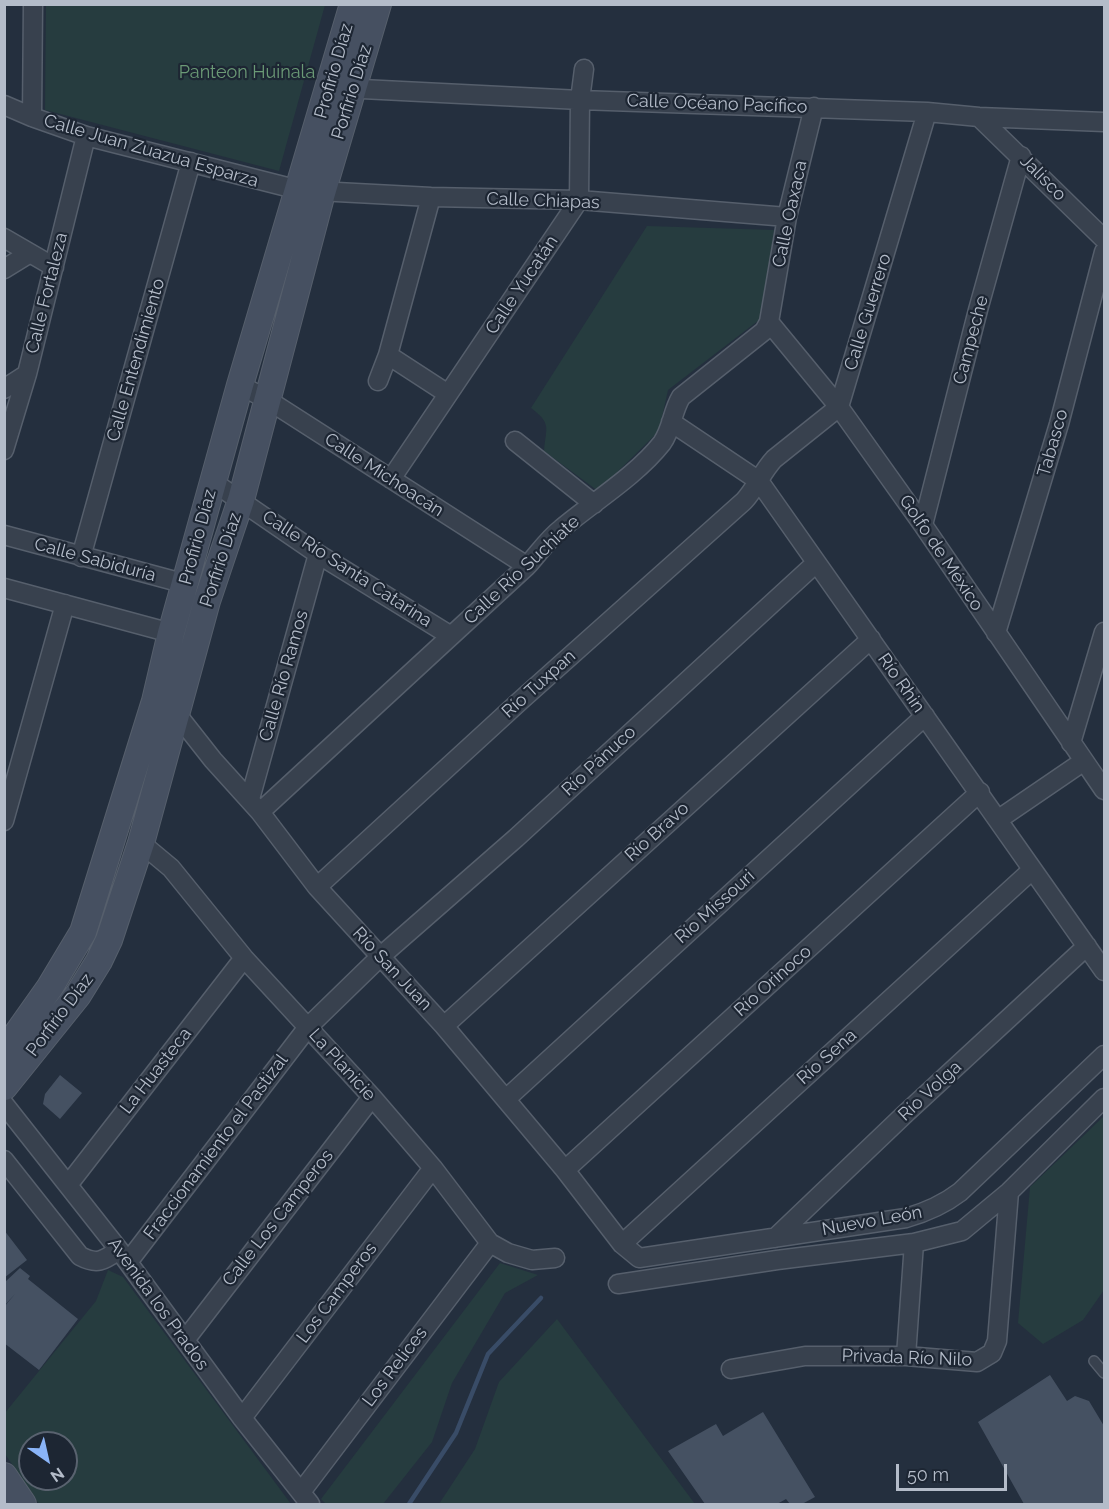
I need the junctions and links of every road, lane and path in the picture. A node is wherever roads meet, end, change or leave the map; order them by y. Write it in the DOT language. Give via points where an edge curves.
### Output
graph roads {
  1 [pos="33,4"];
  2 [pos="353,4"];
  3 [pos="378,4"];
  4 [pos="584,69"];
  5 [pos="341,88"];
  6 [pos="580,100"];
  7 [pos="4,105"];
  8 [pos="814,107"];
  9 [pos="927,112"];
  10 [pos="32,117"];
  11 [pos="980,117"];
  12 [pos="1104,122"];
  13 [pos="86,136"];
  14 [pos="1021,156"];
  15 [pos="192,162"];
  16 [pos="310,192"];
  17 [pos="431,197"];
  18 [pos="579,200"];
  19 [pos="787,217"];
  20 [pos="4,238"];
  21 [pos="1104,239"];
  22 [pos="1104,252"];
  23 [pos="30,253"];
  24 [pos="54,267"];
  25 [pos="4,269"];
  26 [pos="769,322"];
  27 [pos="388,354"];
  28 [pos="27,374"];
  29 [pos="378,381"];
  30 [pos="240,385"];
  31 [pos="4,389"];
  32 [pos="448,394"];
  33 [pos="268,400"];
  34 [pos="839,407"];
  35 [pos="671,422"];
  36 [pos="515,441"];
  37 [pos="4,450"];
  38 [pos="391,479"];
  39 [pos="759,481"];
  40 [pos="213,482"];
  41 [pos="241,500"];
  42 [pos="594,504"];
  43 [pos="923,525"];
  44 [pos="4,535"];
  45 [pos="318,554"];
  46 [pos="81,557"];
  47 [pos="816,563"];
  48 [pos="527,566"];
  49 [pos="186,584"];
  50 [pos="4,588"];
  51 [pos="64,604"];
  52 [pos="1104,632"];
  53 [pos="171,633"];
  54 [pos="996,633"];
  55 [pos="451,636"];
  56 [pos="871,639"];
  57 [pos="165,707"];
  58 [pos="925,716"];
  59 [pos="1071,743"];
  60 [pos="1084,761"];
  61 [pos="1104,790"];
  62 [pos="980,792"];
  63 [pos="255,806"];
  64 [pos="999,819"];
  65 [pos="4,821"];
  66 [pos="141,843"];
  67 [pos="1032,870"];
  68 [pos="317,887"];
  69 [pos="381,956"];
  70 [pos="244,958"];
  71 [pos="1098,958"];
  72 [pos="444,1026"];
  73 [pos="308,1027"];
  74 [pos="4,1052"];
  75 [pos="1104,1055"];
  76 [pos="4,1087"];
  77 [pos="372,1097"];
  78 [pos="1104,1098"];
  79 [pos="506,1099"];
  80 [pos="4,1104"];
  81 [pos="4,1160"];
  82 [pos="433,1168"];
  83 [pos="565,1170"];
  84 [pos="68,1185"];
  85 [pos="1009,1192"];
  86 [pos="775,1238"];
  87 [pos="490,1243"];
  88 [pos="914,1243"];
  89 [pos="622,1244"];
  90 [pos="123,1256"];
  91 [pos="555,1258"];
  92 [pos="639,1258"];
  93 [pos="646,1280"];
  94 [pos="618,1284"];
  95 [pos="184,1340"];
  96 [pos="906,1356"];
  97 [pos="1094,1361"];
  98 [pos="731,1369"];
  99 [pos="1104,1373"];
  100 [pos="242,1418"];
  101 [pos="4,1476"];
  102 [pos="306,1498"];
  103 [pos="23,1504"];
  1 -- 10 [label="street"];
  2 -- 5 [label="street, Profirio Díaz"];
  3 -- 5 [label="street, Porfirio Díaz"];
  4 -- 6 [label="street"];
  5 -- 6 [label="street, Calle Océano Pacífico"];
  5 -- 16 [label="street, Profirio Díaz"];
  6 -- 8 [label="street, Calle Océano Pacífico"];
  6 -- 18 [label="street"];
  7 -- 10 [label="street, Calle Juan Zuazua Esparza"];
  8 -- 9 [label="street, Calle Océano Pacífico"];
  8 -- 19 [label="street, Calle Oaxaca"];
  9 -- 11 [label="street, Calle Océano Pacífico"];
  9 -- 34 [label="street, Calle Guerrero"];
  10 -- 13 [label="street, Calle Juan Zuazua Esparza"];
  11 -- 12 [label="street, Calle Océano Pacífico"];
  11 -- 14 [label="street, Jalisco"];
  13 -- 15 [label="street, Calle Juan Zuazua Esparza"];
  13 -- 24 [label="street, Calle Fortaleza"];
  14 -- 21 [label="street, Jalisco"];
  14 -- 43 [label="street, Campeche"];
  15 -- 16 [label="street, Calle Juan Zuazua Esparza"];
  15 -- 46 [label="street, Calle Entendimiento"];
  16 -- 17 [label="street, Calle Chiapas"];
  16 -- 30 [label="street, Profirio Díaz"];
  16 -- 33 [label="street, Porfirio Díaz"];
  17 -- 18 [label="street, Calle Chiapas"];
  17 -- 27 [label="street"];
  18 -- 19 [label="street, Calle Chiapas"];
  18 -- 32 [label="street, Calle Yucatán"];
  19 -- 26 [label="street, Calle Oaxaca"];
  20 -- 23 [label="street"];
  22 -- 54 [label="street, Tabasco" via="1059,424"];
  23 -- 24 [label="street"];
  23 -- 25 [label="street"];
  24 -- 28 [label="street, Calle Fortaleza"];
  26 -- 34 [label="street, Golfo de México"];
  26 -- 35 [label="street, Calle Río Suchiate" via="757,339 681,397"];
  27 -- 29 [label="street"];
  27 -- 32 [label="street"];
  28 -- 31 [label="street"];
  28 -- 37 [label="street, Calle Fortaleza"];
  30 -- 33 [label="street, Calle Michoacán"];
  30 -- 40 [label="street, Profirio Díaz"];
  32 -- 38 [label="street, Calle Yucatán"];
  33 -- 38 [label="street, Calle Michoacán"];
  33 -- 41 [label="street, Porfirio Díaz"];
  34 -- 39 [label="street" via="774,459"];
  34 -- 43 [label="street, Golfo de México"];
  35 -- 39 [label="street, Río Rhin"];
  35 -- 42 [label="street, Calle Río Suchiate" via="668,435 659,446"];
  36 -- 42 [label="street"];
  38 -- 48 [label="street, Calle Michoacán"];
  39 -- 47 [label="street, Río Rhin"];
  39 -- 68 [label="street, Río Tuxpan" via="744,501"];
  40 -- 41 [label="street, Calle Río Santa Catarina"];
  40 -- 49 [label="street, Profirio Díaz"];
  41 -- 45 [label="street, Calle Río Santa Catarina"];
  41 -- 57 [label="street, Porfirio Díaz"];
  42 -- 48 [label="street, Calle Río Suchiate" via="559,530"];
  43 -- 54 [label="street, Golfo de México"];
  44 -- 46 [label="street, Calle Sabiduría"];
  45 -- 55 [label="street, Calle Río Santa Catarina"];
  45 -- 63 [label="street, Calle Río Ramos"];
  46 -- 49 [label="street, Calle Sabiduría"];
  47 -- 56 [label="street, Río Rhin"];
  47 -- 69 [label="street, Río Pánuco"];
  48 -- 55 [label="street, Calle Río Suchiate"];
  49 -- 53 [label="street, Profirio Díaz"];
  50 -- 51 [label="street"];
  51 -- 53 [label="street"];
  51 -- 65 [label="street"];
  52 -- 59 [label="street"];
  53 -- 57 [label="street, Profirio Díaz"];
  54 -- 59 [label="street, Golfo de México"];
  55 -- 63 [label="street, Calle Río Suchiate"];
  56 -- 58 [label="street, Río Rhin"];
  56 -- 72 [label="street, Río Bravo"];
  57 -- 63 [label="street, Río San Juan"];
  57 -- 66 [label="street, Porfirio Díaz"];
  57 -- 74 [label="street, Profirio Díaz" via="83,932"];
  58 -- 62 [label="street, Río Rhin"];
  58 -- 79 [label="street, Río Missouri"];
  59 -- 60 [label="street, Golfo de México"];
  60 -- 61 [label="street, Golfo de México"];
  60 -- 64 [label="street"];
  62 -- 64 [label="street, Río Rhin"];
  62 -- 83 [label="street, Río Orinoco"];
  63 -- 68 [label="street, Río San Juan"];
  64 -- 67 [label="street, Río Rhin"];
  66 -- 70 [label="street, La Planicie" via="171,868"];
  66 -- 76 [label="street, Porfirio Díaz" via="99,961 78,994"];
  67 -- 71 [label="street, Río Rhin"];
  67 -- 89 [label="street, Río Sena"];
  68 -- 69 [label="street, Río San Juan"];
  69 -- 72 [label="street, Río San Juan"];
  69 -- 73 [label="street, Fraccionamiento el Pastizal"];
  70 -- 73 [label="street, La Planicie"];
  70 -- 84 [label="street, La Huasteca"];
  71 -- 86 [label="street, Río Volga" via="905,1114"];
  72 -- 79 [label="street, Río San Juan"];
  73 -- 77 [label="street, La Planicie"];
  73 -- 90 [label="street, Fraccionamiento el Pastizal"];
  75 -- 86 [label="street, Nuevo León" via="942,1205 906,1218"];
  77 -- 82 [label="street, La Planicie"];
  77 -- 95 [label="street, Calle Los Camperos"];
  78 -- 85 [label="street, Nuevo León"];
  79 -- 83 [label="street, Río San Juan"];
  80 -- 84 [label="street, Avenida los Prados"];
  81 -- 90 [label="street" via="80,1256 91,1262"];
  82 -- 87 [label="street, La Planicie"];
  82 -- 100 [label="street, Los Camperos"];
  83 -- 89 [label="street, Río San Juan"];
  84 -- 90 [label="street, Avenida los Prados"];
  85 -- 88 [label="street, Nuevo León" via="962,1231"];
  85 -- 96 [label="street, Privada Río Nilo" via="997,1341 992,1353 977,1362"];
  86 -- 92 [label="street, Nuevo León"];
  87 -- 91 [label="street, La Planicie" via="532,1260"];
  87 -- 102 [label="street, Los Relices"];
  88 -- 93 [label="street, Nuevo León"];
  88 -- 96 [label="street"];
  89 -- 92 [label="street"];
  90 -- 95 [label="street, Avenida los Prados"];
  92 -- 93 [label="street"];
  93 -- 94 [label="street, Nuevo León"];
  95 -- 100 [label="street, Avenida los Prados"];
  96 -- 98 [label="street, Privada Río Nilo" via="805,1356"];
  97 -- 99 [label="lane"];
  100 -- 102 [label="street, Avenida los Prados"];
  101 -- 103 [label="street"];
}
